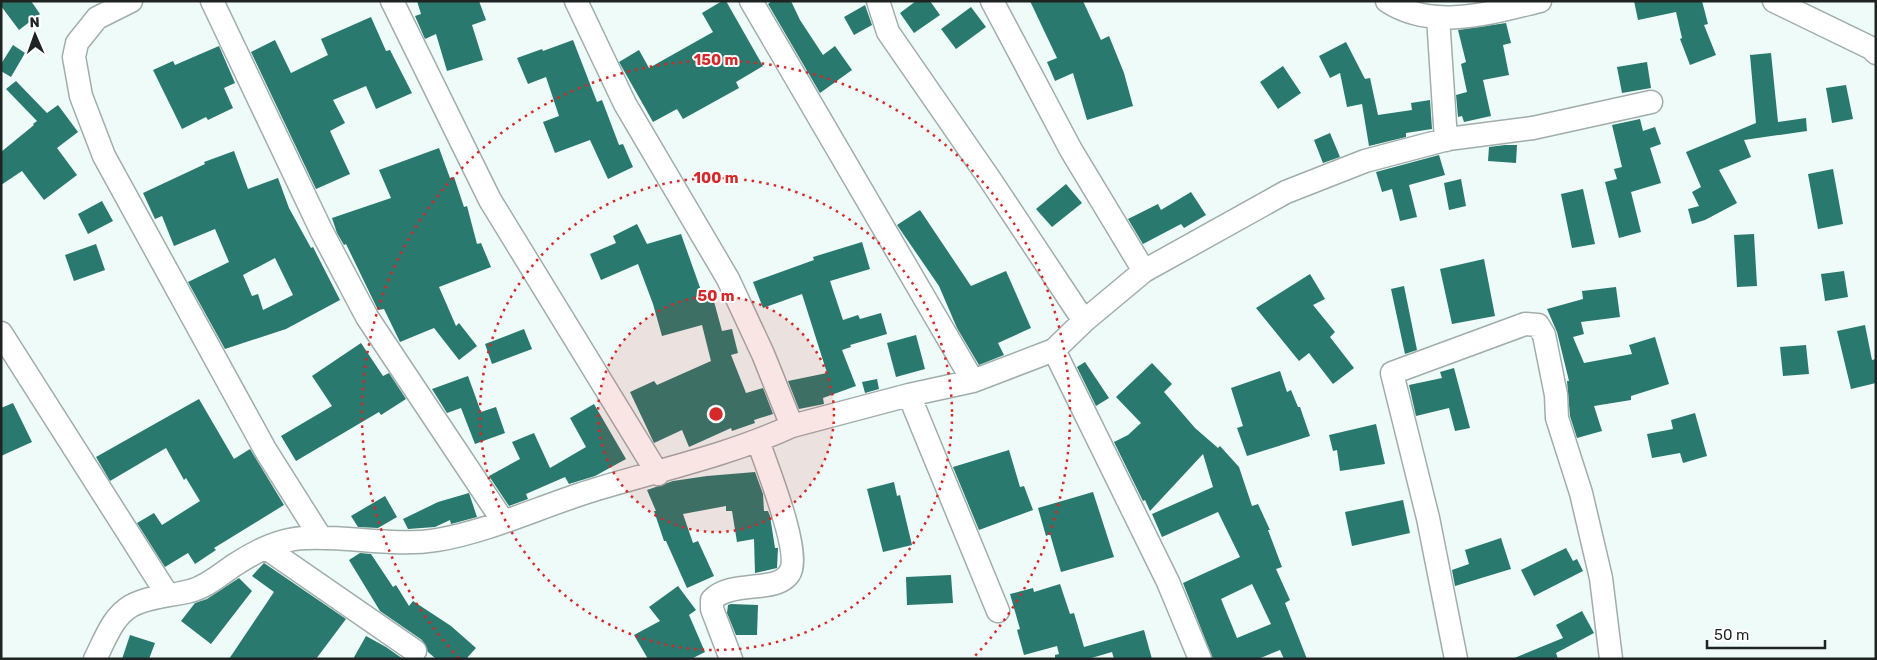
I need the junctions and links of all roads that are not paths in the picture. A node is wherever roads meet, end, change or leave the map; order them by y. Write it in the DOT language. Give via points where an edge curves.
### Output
graph roads {
  1 [pos="131,1"];
  2 [pos="212,1"];
  3 [pos="392,1"];
  4 [pos="576,1"];
  5 [pos="750,1"];
  6 [pos="878,1"];
  7 [pos="992,1"];
  8 [pos="1387,1"];
  9 [pos="1540,1"];
  10 [pos="1774,1"];
  11 [pos="1438,17"];
  12 [pos="1876,53"];
  13 [pos="1651,102"];
  14 [pos="1446,140"];
  15 [pos="1144,271"];
  16 [pos="1084,320"];
  17 [pos="1,333"];
  18 [pos="1054,350"];
  19 [pos="973,381"];
  20 [pos="909,395"];
  21 [pos="792,426"];
  22 [pos="758,441"];
  23 [pos="658,474"];
  24 [pos="503,521"];
  25 [pos="321,538"];
  26 [pos="266,548"];
  27 [pos="167,594"];
  28 [pos="998,611"];
  29 [pos="415,651"];
  30 [pos="725,656"];
  31 [pos="95,659"];
  32 [pos="1200,659"];
  33 [pos="1456,659"];
  34 [pos="1611,659"];
  1 -- 25 [label="street" via="97,18 77,43 74,57 81,96 104,156 266,451"];
  2 -- 24 [label="street" via="321,230 367,317"];
  3 -- 23 [label="street" via="490,200"];
  4 -- 21 [label="street" via="626,104 728,279 764,354"];
  5 -- 19 [label="street"];
  6 -- 16 [label="street" via="888,32"];
  7 -- 15 [label="street" via="1071,150"];
  8 -- 11 [label="street" via="1400,10"];
  9 -- 11 [label="street" via="1464,16"];
  10 -- 12 [label="street"];
  11 -- 14 [label="street"];
  13 -- 14 [label="street" via="1533,128"];
  14 -- 15 [label="street" via="1365,161 1286,192"];
  15 -- 16 [label="street"];
  16 -- 18 [label="street"];
  17 -- 27 [label="street"];
  18 -- 19 [label="street"];
  18 -- 32 [label="street" via="1168,582"];
  19 -- 20 [label="street"];
  20 -- 21 [label="street"];
  20 -- 28 [label="street"];
  21 -- 22 [label="street"];
  22 -- 23 [label="street"];
  22 -- 30 [label="street" via="792,541 792,566 780,583 719,593 712,600"];
  23 -- 24 [label="street" via="597,489"];
  24 -- 25 [label="street" via="435,540"];
  25 -- 26 [label="street" via="284,541"];
  26 -- 27 [label="street" via="191,591"];
  26 -- 29 [label="street"];
  27 -- 31 [label="street" via="132,605 117,617"];
  33 -- 34 [label="street" via="1428,518 1392,373 1525,324 1538,325 1544,334 1556,395 1557,418 1581,493 1601,578"];
}
